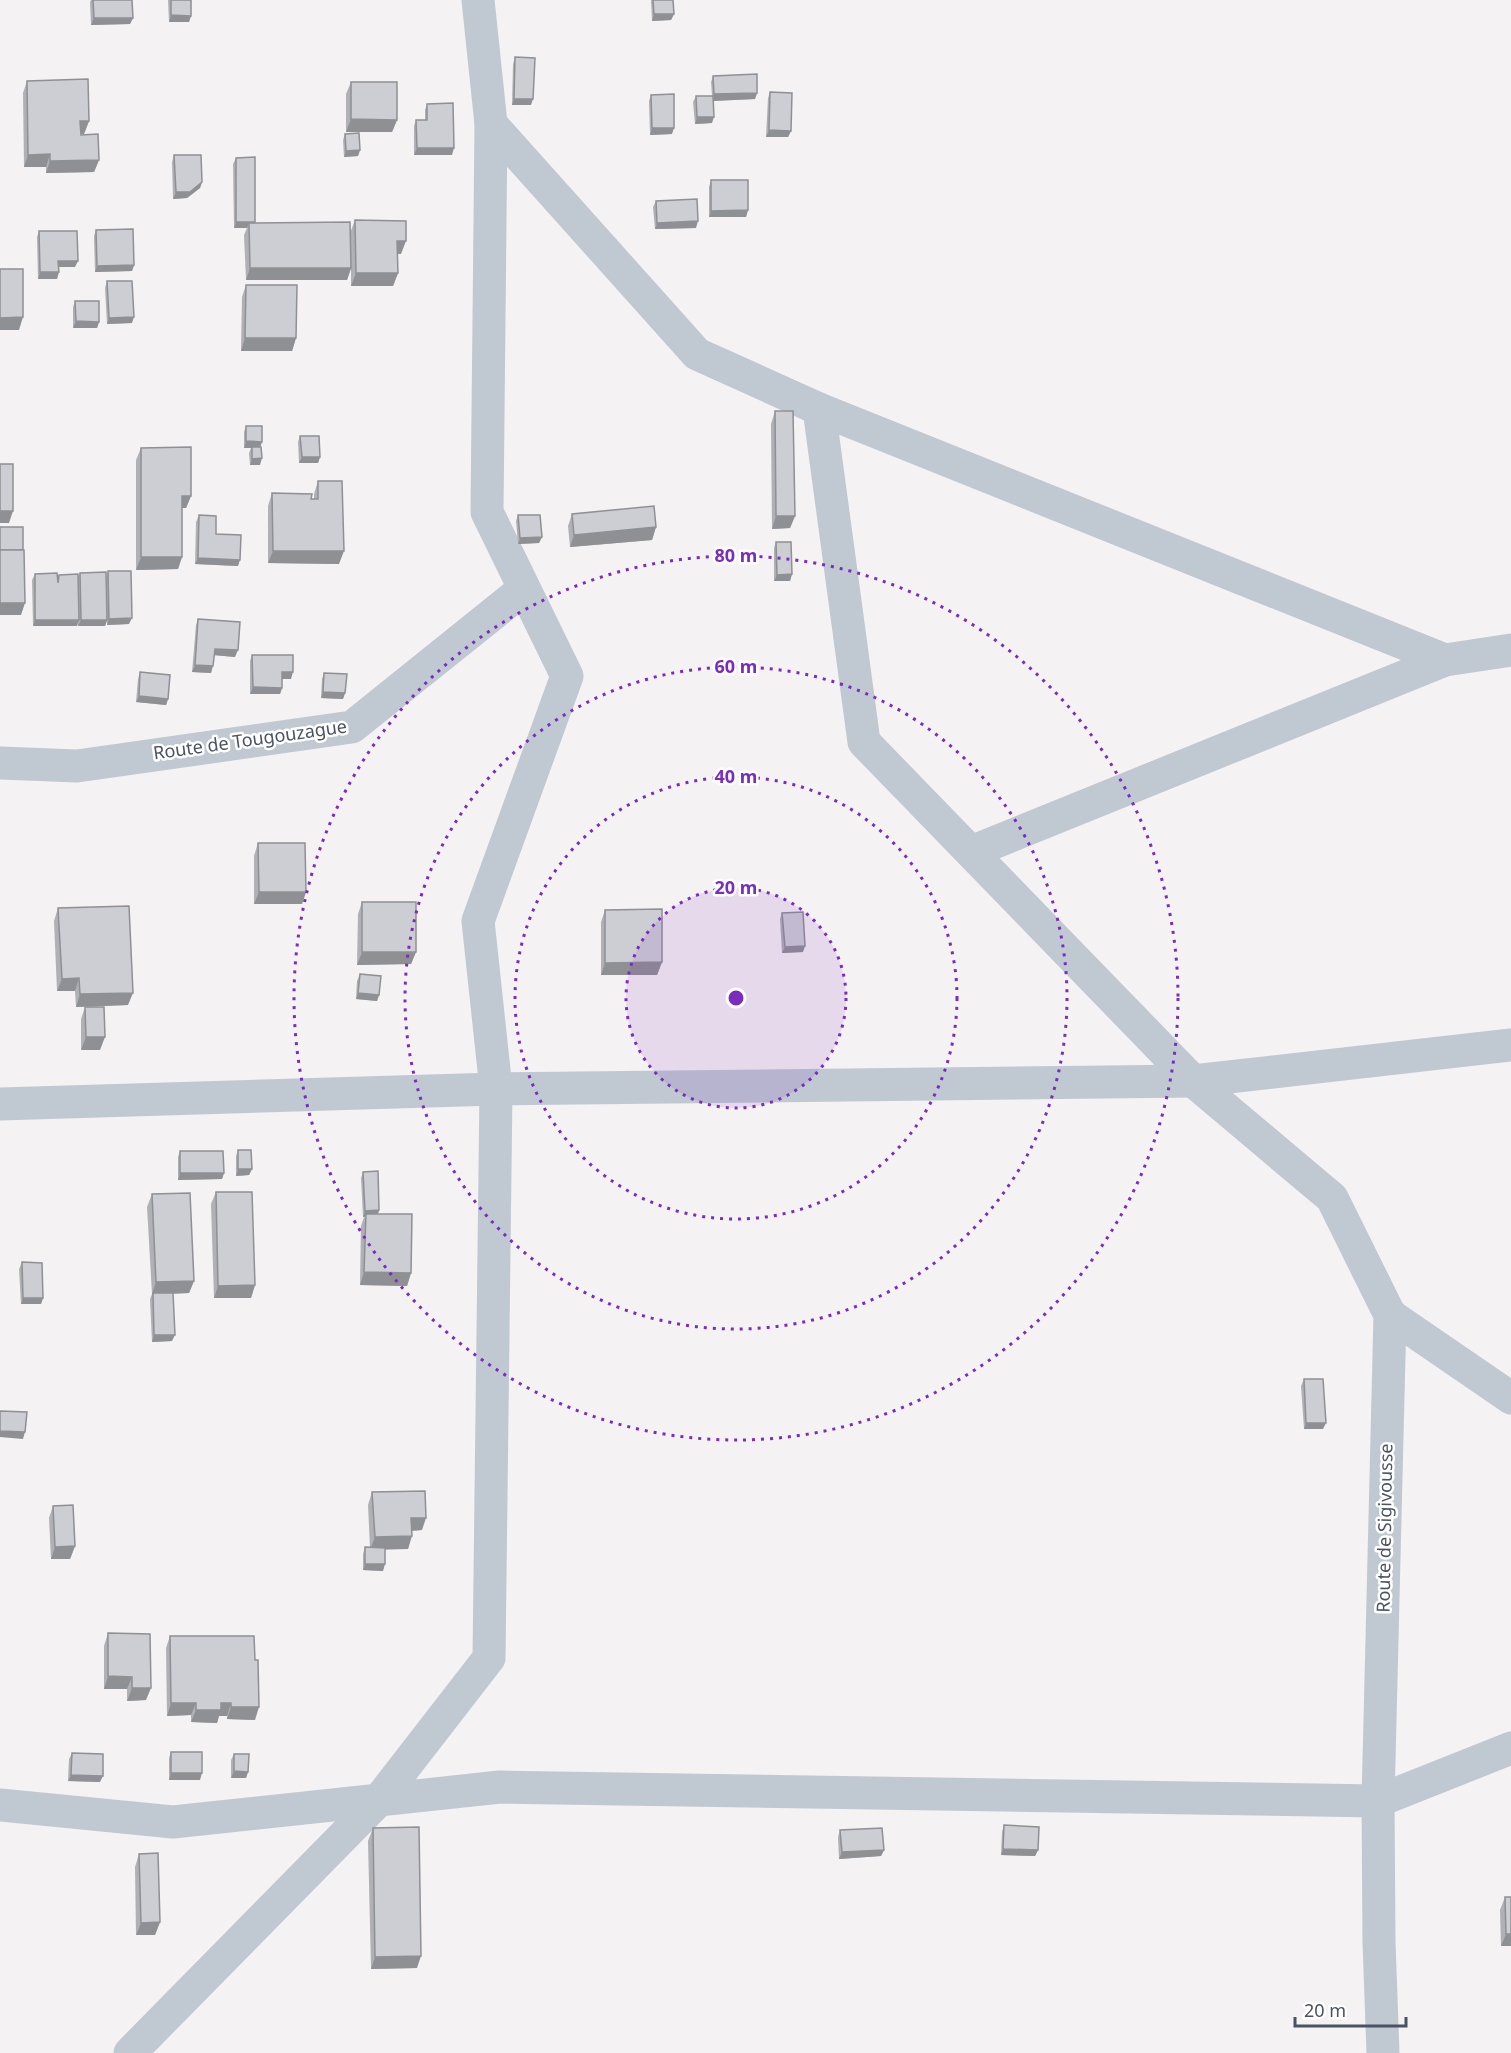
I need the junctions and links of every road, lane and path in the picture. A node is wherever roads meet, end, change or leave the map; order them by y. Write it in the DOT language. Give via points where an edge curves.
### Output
graph roads {
  1 [pos="478,0"];
  2 [pos="491,124"];
  3 [pos="819,409"];
  4 [pos="524,589"];
  5 [pos="1511,650"];
  6 [pos="1445,660"];
  7 [pos="0,762"];
  8 [pos="971,852"];
  9 [pos="1511,1045"];
  10 [pos="1193,1081"];
  11 [pos="496,1089"];
  12 [pos="0,1104"];
  13 [pos="1390,1315"];
  14 [pos="1511,1398"];
  15 [pos="1511,1748"];
  16 [pos="379,1800"];
  17 [pos="1378,1802"];
  18 [pos="0,1805"];
  19 [pos="130,2053"];
  20 [pos="1383,2053"];
  1 -- 2 [label="street"];
  2 -- 3 [label="street" via="697,354"];
  2 -- 4 [label="street" via="487,512"];
  3 -- 6 [label="street"];
  3 -- 8 [label="street, Route de Sigivousse" via="864,742"];
  4 -- 7 [label="street, Route de Tougouzague" via="352,727 76,766"];
  4 -- 11 [label="street" via="567,676 478,921"];
  5 -- 6 [label="street"];
  6 -- 8 [label="street"];
  8 -- 10 [label="street, Route de Sigivousse"];
  9 -- 10 [label="street"];
  10 -- 11 [label="street"];
  10 -- 13 [label="street, Route de Sigivousse" via="1332,1198"];
  11 -- 12 [label="street"];
  11 -- 16 [label="street" via="489,1658"];
  13 -- 14 [label="street"];
  13 -- 17 [label="street, Route de Sigivousse"];
  15 -- 17 [label="street"];
  16 -- 17 [label="street" via="500,1787"];
  16 -- 18 [label="street" via="173,1822"];
  16 -- 19 [label="street"];
  17 -- 20 [label="street, Route de Sigivousse"];
}
